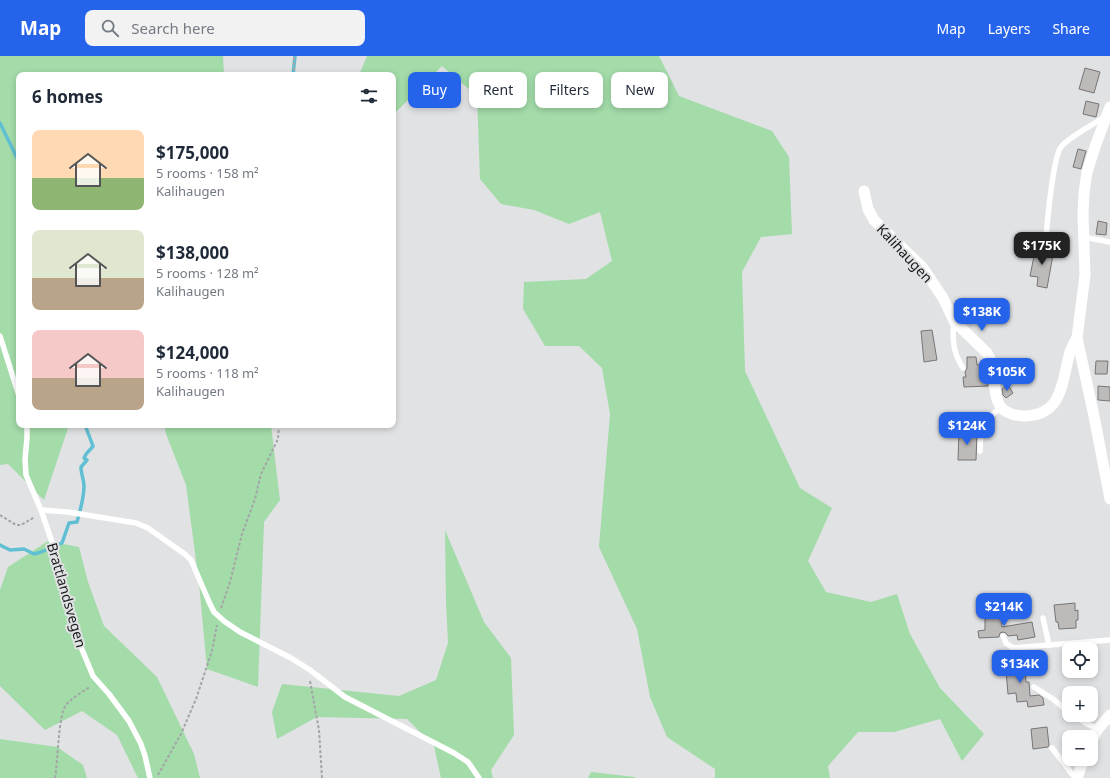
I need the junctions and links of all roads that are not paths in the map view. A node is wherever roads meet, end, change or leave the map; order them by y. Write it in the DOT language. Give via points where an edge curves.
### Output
graph roads {
  1 [pos="1108,112"];
  2 [pos="864,191"];
  3 [pos="1083,237"];
  4 [pos="1110,242"];
  5 [pos="1046,246"];
  6 [pos="954,321"];
  7 [pos="0,336"];
  8 [pos="1076,338"];
  9 [pos="963,368"];
  10 [pos="16,387"];
  11 [pos="1001,407"];
  12 [pos="27,428"];
  13 [pos="980,450"];
  14 [pos="1110,499"];
  15 [pos="41,513"];
  16 [pos="1043,618"];
  17 [pos="1003,636"];
  18 [pos="1110,640"];
  19 [pos="1049,645"];
  20 [pos="1034,687"];
  21 [pos="1062,706"];
  22 [pos="1110,715"];
  23 [pos="1084,722"];
  24 [pos="1098,729"];
  25 [pos="1052,748"];
  26 [pos="1081,766"];
  27 [pos="150,778"];
  28 [pos="479,778"];
  29 [pos="1077,778"];
  1 -- 3 [label="street" via="1088,172"];
  1 -- 5 [label="lane" via="1066,142 1059,150 1050,199"];
  2 -- 6 [label="street, Kalihaugen" via="868,209 874,220 923,268 943,298"];
  3 -- 4 [label="lane"];
  3 -- 8 [label="street" via="1085,276"];
  6 -- 9 [label="lane" via="954,348"];
  6 -- 11 [label="street, Kalihaugen" via="991,358 997,399"];
  7 -- 10 [label="lane"];
  8 -- 11 [label="street" via="1070,351 1061,391 1050,407 1023,416 1004,411"];
  8 -- 14 [label="street"];
  11 -- 13 [label="lane" via="984,421"];
  12 -- 15 [label="lane, Brattlandsvegen" via="26,475"];
  15 -- 27 [label="lane, Brattlandsvegen" via="57,556 74,630 93,676 129,721 141,744"];
  15 -- 28 [label="lane" via="68,512 136,523 148,528 191,560 218,616 240,632 307,668 345,697 454,753 468,762"];
  16 -- 19 [label="lane"];
  17 -- 19 [label="lane" via="1006,643 1013,648"];
  18 -- 19 [label="lane"];
  20 -- 21 [label="lane"];
  22 -- 24 [label="street"];
  23 -- 24 [label="lane"];
  25 -- 29 [label="lane"];
  26 -- 29 [label="street"];
}
